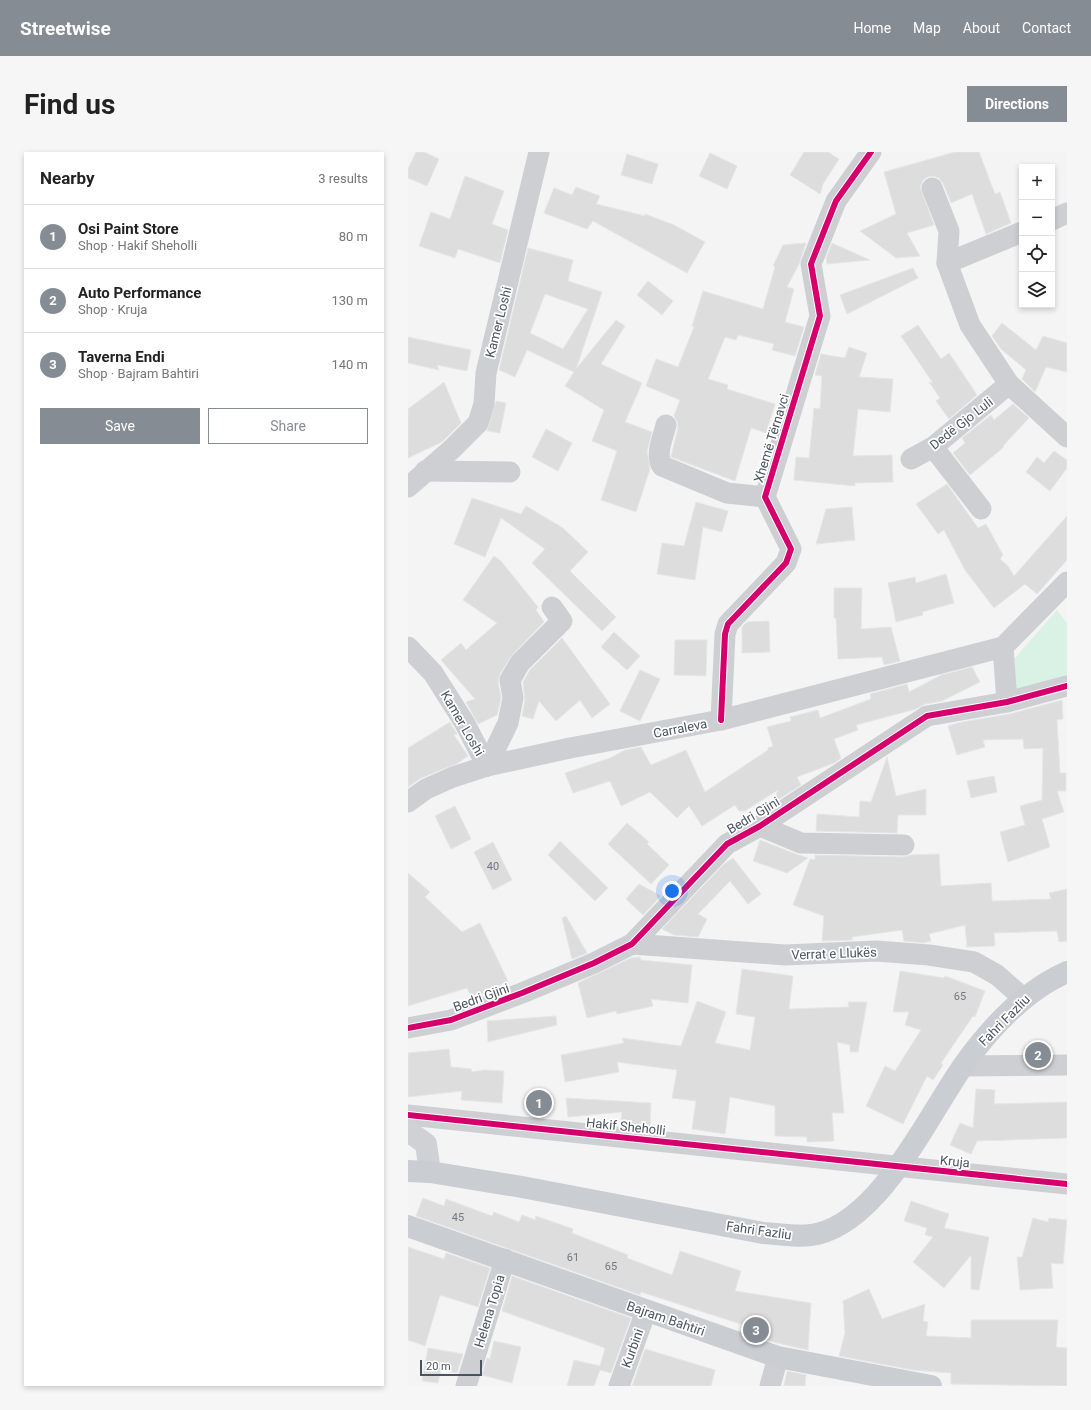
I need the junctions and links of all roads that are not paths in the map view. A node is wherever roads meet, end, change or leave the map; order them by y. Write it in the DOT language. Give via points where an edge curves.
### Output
graph roads {
  1 [pos="539,152"];
  2 [pos="871,152"];
  3 [pos="932,188"];
  4 [pos="1067,213"];
  5 [pos="1055,219"];
  6 [pos="1019,233"];
  7 [pos="947,264"];
  8 [pos="1009,384"];
  9 [pos="666,425"];
  10 [pos="1067,437"];
  11 [pos="933,447"];
  12 [pos="911,460"];
  13 [pos="425,471"];
  14 [pos="510,472"];
  15 [pos="408,487"];
  16 [pos="765,496"];
  17 [pos="981,509"];
  18 [pos="1067,582"];
  19 [pos="552,607"];
  20 [pos="408,647"];
  21 [pos="1003,647"];
  22 [pos="1067,686"];
  23 [pos="1007,702"];
  24 [pos="721,720"];
  25 [pos="487,766"];
  26 [pos="408,802"];
  27 [pos="760,826"];
  28 [pos="904,844"];
  29 [pos="632,944"];
  30 [pos="1067,972"];
  31 [pos="1023,998"];
  32 [pos="408,1028"];
  33 [pos="1067,1065"];
  34 [pos="963,1066"];
  35 [pos="408,1114"];
  36 [pos="408,1131"];
  37 [pos="841,1160"];
  38 [pos="408,1171"];
  39 [pos="430,1172"];
  40 [pos="1067,1184"];
  41 [pos="408,1226"];
  42 [pos="505,1259"];
  43 [pos="646,1311"];
  44 [pos="778,1357"];
  45 [pos="466,1386"];
  46 [pos="618,1386"];
  47 [pos="770,1386"];
  48 [pos="931,1386"];
  1 -- 13 [label="street, Kamer Loshi" via="486,373 484,404 478,423"];
  2 -- 16 [label="street, Xhemë Tërnavci" via="836,201 811,264 820,316"];
  3 -- 7 [label="street" via="949,231"];
  4 -- 5 [label="street"];
  6 -- 7 [label="street"];
  7 -- 8 [label="street" via="970,325"];
  8 -- 10 [label="street"];
  8 -- 11 [label="street, Dedë Gjo Luli"];
  9 -- 16 [label="street" via="658,455 662,466 727,493"];
  11 -- 12 [label="street, Dedë Gjo Luli"];
  11 -- 17 [label="street"];
  13 -- 14 [label="street"];
  13 -- 15 [label="street, Kamer Loshi"];
  16 -- 24 [label="street, Xhemë Tërnavci" via="790,549 786,563 728,624 725,634"];
  18 -- 21 [label="street"];
  19 -- 25 [label="street, Kamer Loshi" via="562,621 520,663 510,680 513,698 508,723"];
  20 -- 25 [label="street, Kamer Loshi" via="433,673 464,722"];
  21 -- 23 [label="street"];
  21 -- 24 [label="street, Carraleva"];
  22 -- 23 [label="street, Bedri Gjini"];
  23 -- 27 [label="street, Bedri Gjini" via="927,716"];
  24 -- 25 [label="street, Carraleva"];
  25 -- 26 [label="street, Carraleva" via="426,789"];
  27 -- 28 [label="street, Bedri Gjini" via="801,843"];
  27 -- 29 [label="street, Bedri Gjini" via="726,844"];
  29 -- 31 [label="street, Verrat e Llukës" via="785,955 876,951 929,955 974,962 997,975"];
  29 -- 32 [label="street, Bedri Gjini" via="515,996 451,1020"];
  30 -- 31 [label="main road, Fahri Fazliu"];
  31 -- 34 [label="main road, Fahri Fazliu" via="986,1036"];
  33 -- 34 [label="street"];
  34 -- 39 [label="main road, Fahri Fazliu" via="883,1186 840,1225 817,1234 798,1236 763,1233"];
  35 -- 37 [label="street, Hakif Sheholli"];
  36 -- 39 [label="main road" via="426,1144"];
  37 -- 40 [label="street, Kruja"];
  38 -- 39 [label="main road, Fahri Fazliu"];
  41 -- 42 [label="main road, Bajram Bahtiri"];
  42 -- 43 [label="main road, Bajram Bahtiri"];
  42 -- 45 [label="street, Helena Topia"];
  43 -- 44 [label="main road, Bajram Bahtiri"];
  43 -- 46 [label="street, Kurbini"];
  44 -- 47 [label="street"];
  44 -- 48 [label="main road, Bajram Bahtiri"];
}
